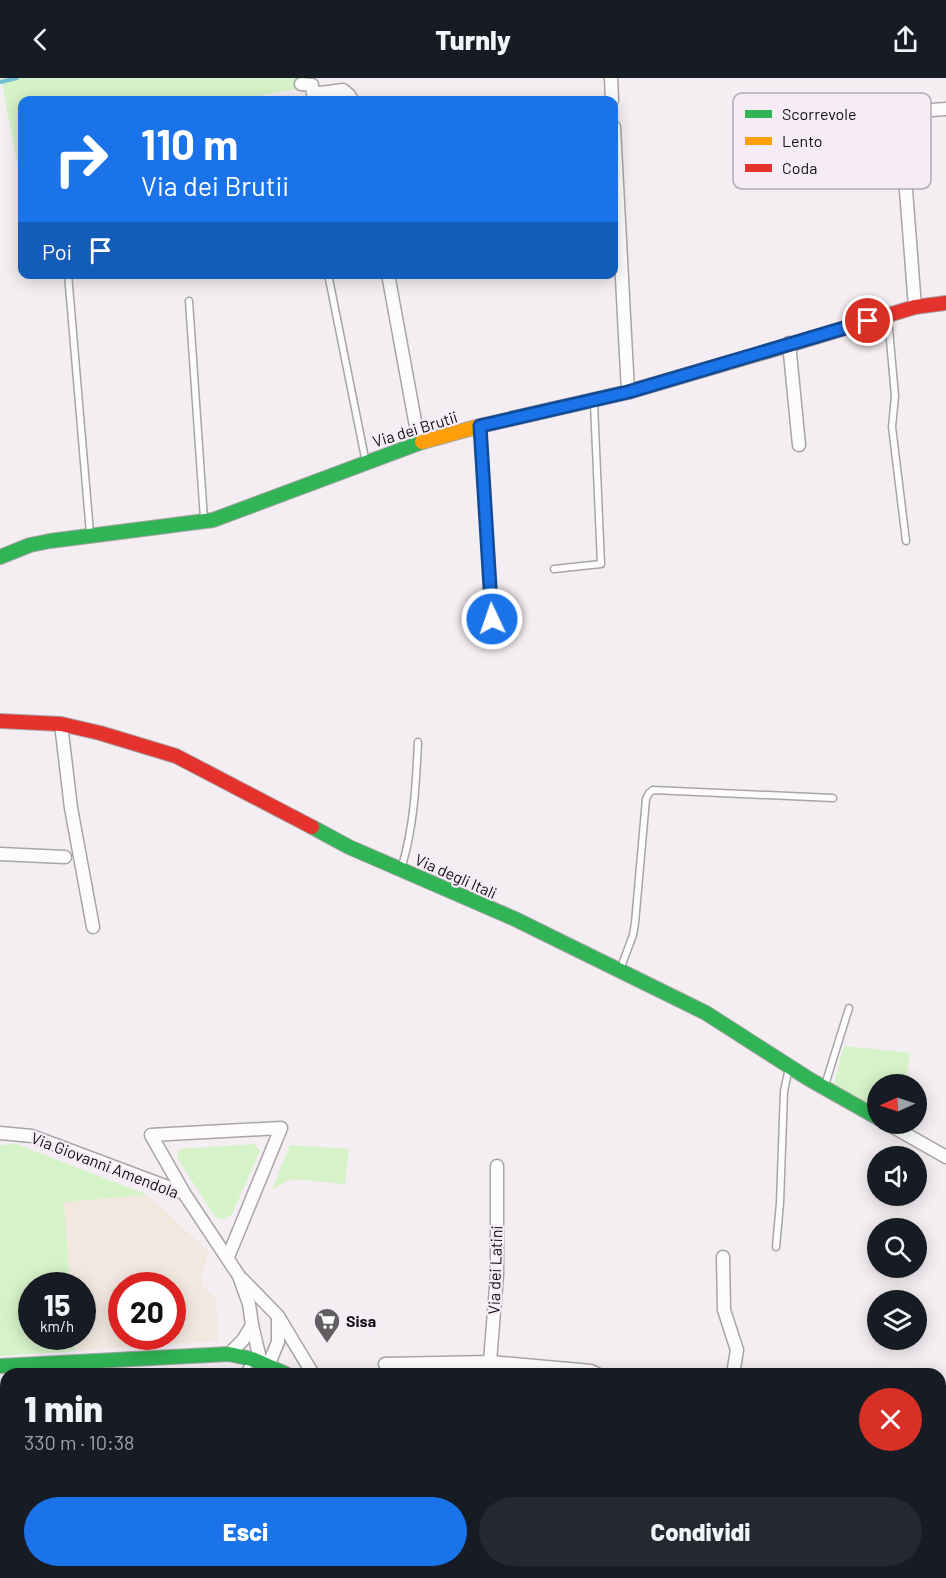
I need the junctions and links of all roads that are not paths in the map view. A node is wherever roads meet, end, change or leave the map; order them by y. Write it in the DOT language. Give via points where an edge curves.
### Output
graph roads {
  1 [pos="611,78"];
  2 [pos="301,84"];
  3 [pos="350,96"];
  4 [pos="612,96"];
  5 [pos="946,109"];
  6 [pos="931,110"];
  7 [pos="906,189"];
  8 [pos="618,203"];
  9 [pos="68,279"];
  10 [pos="329,279"];
  11 [pos="389,279"];
  12 [pos="189,301"];
  13 [pos="946,303"];
  14 [pos="915,307"];
  15 [pos="888,315"];
  16 [pos="789,343"];
  17 [pos="628,392"];
  18 [pos="594,399"];
  19 [pos="480,426"];
  20 [pos="419,443"];
  21 [pos="799,445"];
  22 [pos="366,462"];
  23 [pos="204,522"];
  24 [pos="90,536"];
  25 [pos="906,541"];
  26 [pos="0,557"];
  27 [pos="554,569"];
  28 [pos="492,619"];
  29 [pos="0,721"];
  30 [pos="61,724"];
  31 [pos="418,742"];
  32 [pos="833,798"];
  33 [pos="0,854"];
  34 [pos="65,857"];
  35 [pos="401,870"];
  36 [pos="93,927"];
  37 [pos="620,970"];
  38 [pos="849,1008"];
  39 [pos="789,1066"];
  40 [pos="825,1088"];
  41 [pos="867,1112"];
  42 [pos="0,1134"];
  43 [pos="906,1134"];
  44 [pos="946,1157"];
  45 [pos="497,1166"];
  46 [pos="184,1193"];
  47 [pos="776,1247"];
  48 [pos="228,1257"];
  49 [pos="723,1257"];
  50 [pos="239,1276"];
  51 [pos="278,1316"];
  52 [pos="252,1324"];
  53 [pos="229,1354"];
  54 [pos="261,1363"];
  55 [pos="385,1364"];
  56 [pos="0,1366"];
  57 [pos="253,1368"];
  58 [pos="272,1368"];
  59 [pos="309,1368"];
  60 [pos="490,1368"];
  61 [pos="734,1368"];
  1 -- 4 [label="street"];
  2 -- 3 [label="street" via="312,85 314,94 343,90"];
  5 -- 6 [label="street"];
  7 -- 14 [label="street"];
  8 -- 17 [label="street"];
  9 -- 24 [label="lane"];
  10 -- 22 [label="lane"];
  11 -- 20 [label="street"];
  12 -- 23 [label="lane"];
  13 -- 14 [label="street, Via dei Brutii"];
  14 -- 15 [label="street, Via dei Brutii"];
  15 -- 16 [label="street, Via dei Brutii"];
  15 -- 25 [label="lane" via="895,396 892,427"];
  16 -- 17 [label="street, Via dei Brutii"];
  16 -- 21 [label="street"];
  17 -- 18 [label="street, Via dei Brutii"];
  18 -- 19 [label="street, Via dei Brutii"];
  18 -- 27 [label="lane" via="601,564"];
  19 -- 20 [label="street, Via dei Brutii"];
  19 -- 28 [label="lane"];
  20 -- 22 [label="street, Via dei Brutii"];
  22 -- 23 [label="street, Via dei Brutii"];
  23 -- 24 [label="street, Via dei Brutii"];
  24 -- 26 [label="street, Via dei Brutii" via="30,545"];
  29 -- 30 [label="street, Via degli Itali"];
  30 -- 35 [label="street, Via degli Itali" via="176,756"];
  30 -- 36 [label="street" via="71,807"];
  31 -- 35 [label="lane" via="415,795"];
  32 -- 37 [label="lane" via="653,790 649,793 635,924"];
  33 -- 34 [label="street"];
  35 -- 37 [label="street, Via degli Itali"];
  37 -- 39 [label="street, Via degli Itali" via="706,1013"];
  38 -- 40 [label="lane"];
  39 -- 40 [label="street, Via degli Itali"];
  39 -- 47 [label="lane" via="784,1091"];
  40 -- 41 [label="street, Via degli Itali"];
  42 -- 46 [label="street, Via Giovanni Amendola" via="32,1136"];
  43 -- 44 [label="street"];
  45 -- 60 [label="street, Via dei Latini" via="497,1274"];
  46 -- 48 [label="street, Via Giovanni Amendola"];
  46 -- 48 [label="street" via="151,1135 282,1128"];
  48 -- 50 [label="street, Via Giovanni Amendola"];
  49 -- 61 [label="street" via="724,1310 737,1350"];
  50 -- 51 [label="street"];
  50 -- 52 [label="street"];
  51 -- 54 [label="street" via="278,1342"];
  51 -- 59 [label="street"];
  52 -- 53 [label="street"];
  52 -- 54 [label="street"];
  53 -- 54 [label="street"];
  53 -- 56 [label="street"];
  54 -- 57 [label="lane"];
  54 -- 58 [label="street"];
  55 -- 60 [label="street"];
}
